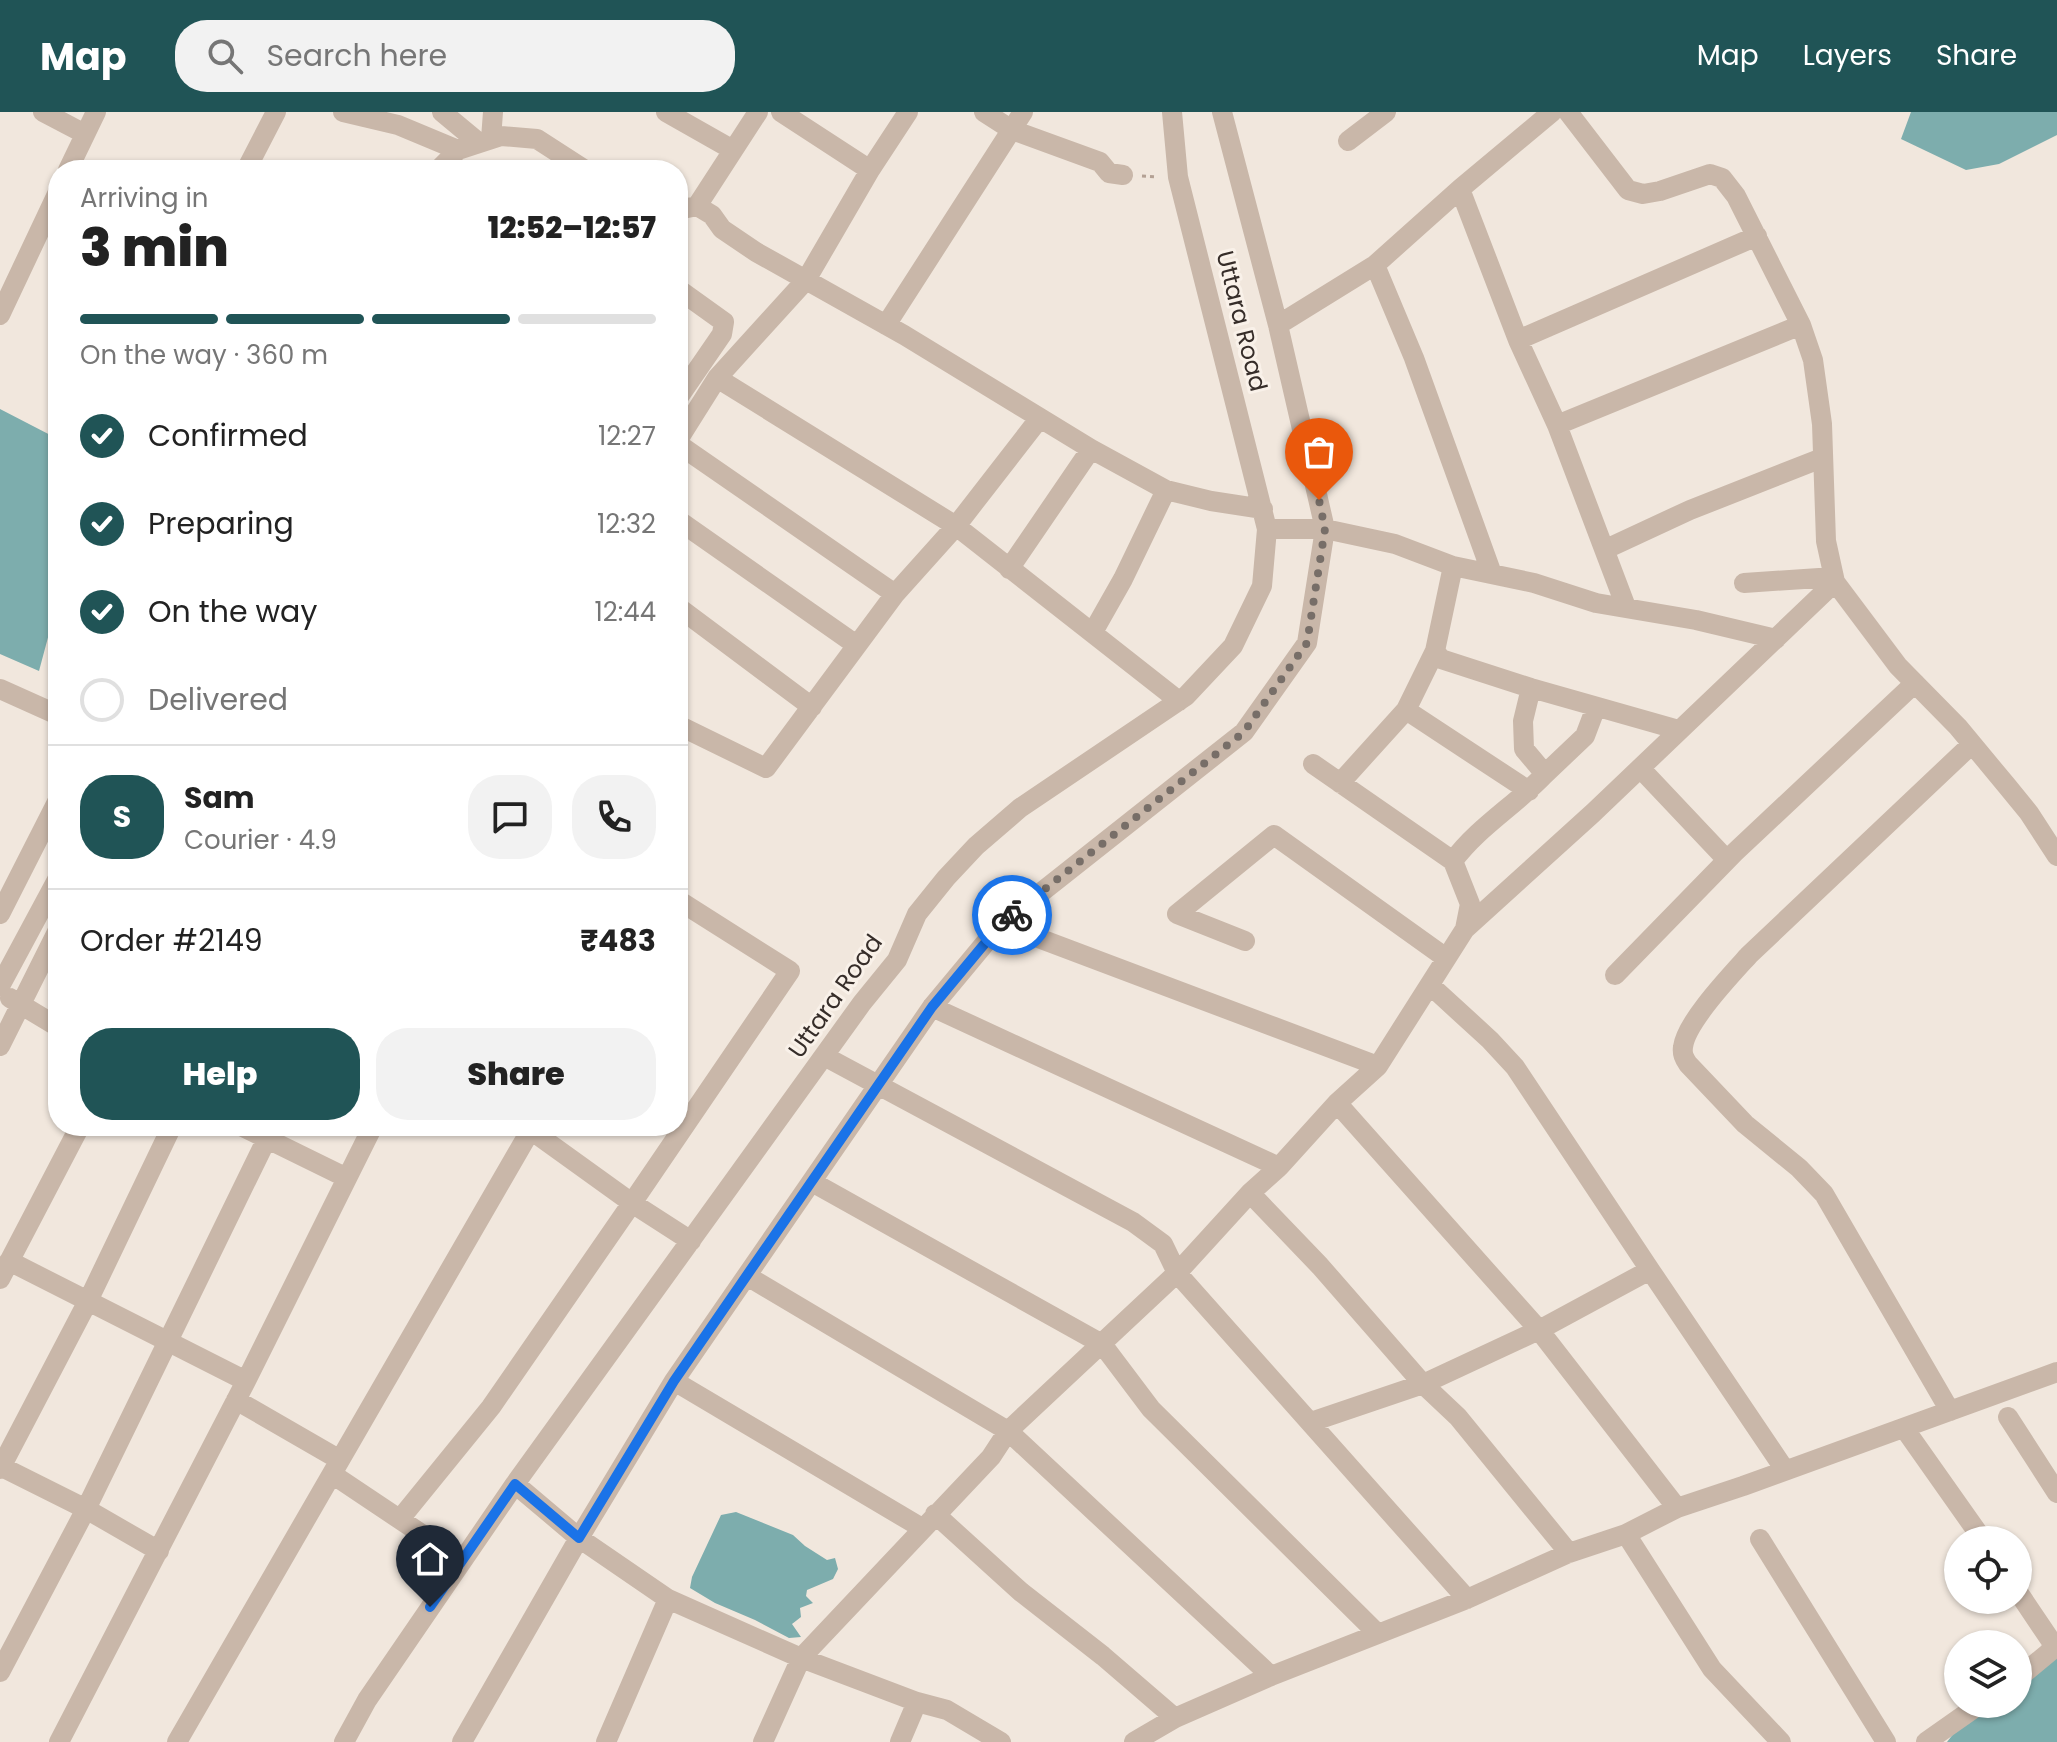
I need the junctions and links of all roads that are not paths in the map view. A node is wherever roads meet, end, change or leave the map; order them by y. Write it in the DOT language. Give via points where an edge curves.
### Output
graph roads {
  1 [pos="43,112"];
  2 [pos="96,112"];
  3 [pos="276,112"];
  4 [pos="343,112"];
  5 [pos="442,112"];
  6 [pos="493,112"];
  7 [pos="666,112"];
  8 [pos="758,112"];
  9 [pos="781,112"];
  10 [pos="908,112"];
  11 [pos="984,112"];
  12 [pos="1023,112"];
  13 [pos="1172,112"];
  14 [pos="1222,112"];
  15 [pos="1386,112"];
  16 [pos="1552,112"];
  17 [pos="1568,112"];
  18 [pos="1012,130"];
  19 [pos="85,134"];
  20 [pos="484,141"];
  21 [pos="1348,141"];
  22 [pos="458,150"];
  23 [pos="733,150"];
  24 [pos="73,160"];
  25 [pos="251,160"];
  26 [pos="448,160"];
  27 [pos="554,160"];
  28 [pos="870,170"];
  29 [pos="1123,175"];
  30 [pos="1460,189"];
  31 [pos="688,208"];
  32 [pos="48,213"];
  33 [pos="1757,236"];
  34 [pos="1375,265"];
  35 [pos="806,280"];
  36 [pos="688,296"];
  37 [pos="0,315"];
  38 [pos="886,325"];
  39 [pos="1278,325"];
  40 [pos="1801,325"];
  41 [pos="1518,340"];
  42 [pos="717,378"];
  43 [pos="688,383"];
  44 [pos="1039,419"];
  45 [pos="1557,425"];
  46 [pos="688,426"];
  47 [pos="688,449"];
  48 [pos="1091,449"];
  49 [pos="1822,458"];
  50 [pos="1166,490"];
  51 [pos="1265,519"];
  52 [pos="956,526"];
  53 [pos="688,527"];
  54 [pos="1325,529"];
  55 [pos="1606,549"];
  56 [pos="1453,566"];
  57 [pos="1009,569"];
  58 [pos="1492,574"];
  59 [pos="1835,580"];
  60 [pos="1744,583"];
  61 [pos="895,594"];
  62 [pos="1626,607"];
  63 [pos="688,614"];
  64 [pos="1093,632"];
  65 [pos="1776,639"];
  66 [pos="855,644"];
  67 [pos="1435,651"];
  68 [pos="1915,683"];
  69 [pos="1531,688"];
  70 [pos="0,689"];
  71 [pos="1179,701"];
  72 [pos="812,707"];
  73 [pos="1596,707"];
  74 [pos="1406,710"];
  75 [pos="48,711"];
  76 [pos="688,730"];
  77 [pos="1679,730"];
  78 [pos="1972,744"];
  79 [pos="1313,764"];
  80 [pos="1640,768"];
  81 [pos="1545,774"];
  82 [pos="1340,783"];
  83 [pos="1529,791"];
  84 [pos="48,820"];
  85 [pos="2057,856"];
  86 [pos="1727,860"];
  87 [pos="1453,861"];
  88 [pos="48,897"];
  89 [pos="688,906"];
  90 [pos="0,914"];
  91 [pos="1001,924"];
  92 [pos="1465,929"];
  93 [pos="1245,941"];
  94 [pos="48,950"];
  95 [pos="1446,958"];
  96 [pos="1615,975"];
  97 [pos="1430,985"];
  98 [pos="0,989"];
  99 [pos="20,1005"];
  100 [pos="932,1007"];
  101 [pos="48,1021"];
  102 [pos="0,1046"];
  103 [pos="824,1056"];
  104 [pos="1378,1066"];
  105 [pos="878,1086"];
  106 [pos="1337,1103"];
  107 [pos="688,1121"];
  108 [pos="75,1136"];
  109 [pos="167,1136"];
  110 [pos="268,1136"];
  111 [pos="277,1136"];
  112 [pos="368,1136"];
  113 [pos="525,1136"];
  114 [pos="542,1136"];
  115 [pos="678,1136"];
  116 [pos="1279,1167"];
  117 [pos="347,1178"];
  118 [pos="812,1182"];
  119 [pos="1250,1193"];
  120 [pos="632,1203"];
  121 [pos="691,1241"];
  122 [pos="5,1270"];
  123 [pos="1650,1270"];
  124 [pos="1177,1273"];
  125 [pos="747,1276"];
  126 [pos="88,1301"];
  127 [pos="1539,1330"];
  128 [pos="167,1342"];
  129 [pos="1102,1344"];
  130 [pos="2057,1372"];
  131 [pos="674,1381"];
  132 [pos="1423,1384"];
  133 [pos="241,1390"];
  134 [pos="1950,1411"];
  135 [pos="2008,1417"];
  136 [pos="1311,1422"];
  137 [pos="1904,1428"];
  138 [pos="1008,1431"];
  139 [pos="0,1467"];
  140 [pos="336,1467"];
  141 [pos="1785,1470"];
  142 [pos="521,1489"];
  143 [pos="2057,1493"];
  144 [pos="1677,1508"];
  145 [pos="86,1509"];
  146 [pos="400,1519"];
  147 [pos="928,1521"];
  148 [pos="1973,1526"];
  149 [pos="1626,1534"];
  150 [pos="579,1538"];
  151 [pos="1760,1539"];
  152 [pos="159,1551"];
  153 [pos="1569,1553"];
  154 [pos="462,1561"];
  155 [pos="668,1599"];
  156 [pos="1467,1599"];
  157 [pos="2032,1610"];
  158 [pos="1376,1632"];
  159 [pos="2054,1638"];
  160 [pos="801,1658"];
  161 [pos="2032,1668"];
  162 [pos="0,1672"];
  163 [pos="1271,1676"];
  164 [pos="917,1702"];
  165 [pos="1175,1718"];
  166 [pos="1960,1718"];
  167 [pos="59,1742"];
  168 [pos="177,1742"];
  169 [pos="344,1742"];
  170 [pos="462,1742"];
  171 [pos="606,1742"];
  172 [pos="763,1742"];
  173 [pos="900,1742"];
  174 [pos="1001,1742"];
  175 [pos="1134,1742"];
  176 [pos="1781,1742"];
  177 [pos="1886,1742"];
  178 [pos="1926,1742"];
  1 -- 19 [label="street"];
  2 -- 19 [label="street"];
  3 -- 25 [label="street"];
  4 -- 22 [label="street" via="398,125"];
  5 -- 20 [label="street"];
  6 -- 20 [label="street"];
  7 -- 23 [label="street"];
  8 -- 23 [label="street"];
  9 -- 28 [label="street"];
  10 -- 28 [label="street"];
  11 -- 18 [label="street"];
  12 -- 18 [label="street"];
  13 -- 51 [label="street, Uttara Road" via="1178,177"];
  14 -- 39 [label="street"];
  15 -- 21 [label="street"];
  16 -- 30 [label="street"];
  17 -- 33 [label="street" via="1628,190 1643,194 1710,174 1722,178"];
  18 -- 29 [label="street"];
  18 -- 38 [label="street"];
  19 -- 24 [label="street"];
  20 -- 22 [label="street"];
  20 -- 27 [label="street" via="501,136 537,139"];
  22 -- 26 [label="street"];
  23 -- 31 [label="street"];
  28 -- 35 [label="street"];
  30 -- 34 [label="street"];
  30 -- 41 [label="street"];
  31 -- 35 [label="street" via="712,215 722,229"];
  32 -- 37 [label="street"];
  33 -- 40 [label="street"];
  33 -- 41 [label="street"];
  34 -- 39 [label="street"];
  34 -- 58 [label="street"];
  35 -- 38 [label="street"];
  35 -- 42 [label="street"];
  36 -- 43 [label="street" via="724,322 722,334"];
  38 -- 44 [label="street"];
  39 -- 54 [label="street"];
  40 -- 45 [label="street"];
  40 -- 49 [label="street" via="1819,394"];
  41 -- 45 [label="street"];
  42 -- 46 [label="street"];
  42 -- 52 [label="street"];
  44 -- 48 [label="street"];
  44 -- 52 [label="street"];
  45 -- 55 [label="street"];
  47 -- 61 [label="street"];
  48 -- 50 [label="street"];
  48 -- 57 [label="street"];
  49 -- 55 [label="street"];
  49 -- 59 [label="street" via="1826,541"];
  50 -- 51 [label="street"];
  50 -- 64 [label="street"];
  51 -- 54 [label="street"];
  51 -- 71 [label="street, Uttara Road" via="1262,586 1233,646"];
  52 -- 57 [label="street"];
  52 -- 61 [label="street"];
  53 -- 66 [label="street"];
  54 -- 56 [label="street" via="1395,544"];
  54 -- 91 [label="street" via="1307,643 1244,732"];
  55 -- 62 [label="street"];
  56 -- 58 [label="street"];
  56 -- 67 [label="street"];
  57 -- 64 [label="street"];
  58 -- 62 [label="street"];
  59 -- 60 [label="street"];
  59 -- 65 [label="street"];
  59 -- 68 [label="street"];
  61 -- 66 [label="street"];
  62 -- 65 [label="street"];
  63 -- 72 [label="street"];
  64 -- 71 [label="street"];
  65 -- 77 [label="street"];
  66 -- 72 [label="street"];
  67 -- 69 [label="street" via="1441,659"];
  67 -- 74 [label="street"];
  68 -- 78 [label="street"];
  68 -- 86 [label="street"];
  69 -- 73 [label="street"];
  69 -- 81 [label="street" via="1523,721 1524,749"];
  70 -- 75 [label="street"];
  71 -- 103 [label="street, Uttara Road" via="1020,808 976,846 917,914 897,960"];
  72 -- 76 [label="street" via="766,768"];
  73 -- 77 [label="street"];
  73 -- 81 [label="street" via="1585,736"];
  74 -- 82 [label="street"];
  74 -- 83 [label="street"];
  77 -- 80 [label="street"];
  78 -- 85 [label="street"];
  78 -- 134 [label="street" via="1749,955 1714,994 1683,1045 1688,1064 1824,1194"];
  79 -- 82 [label="street"];
  80 -- 86 [label="street"];
  80 -- 92 [label="street"];
  81 -- 83 [label="street"];
  82 -- 87 [label="street"];
  83 -- 87 [label="street" via="1469,840"];
  84 -- 90 [label="street"];
  86 -- 96 [label="street"];
  87 -- 92 [label="street" via="1470,904"];
  88 -- 98 [label="street"];
  89 -- 107 [label="street" via="790,971"];
  91 -- 100 [label="street"];
  91 -- 104 [label="street"];
  92 -- 95 [label="street"];
  93 -- 95 [label="street" via="1177,914 1274,835"];
  94 -- 99 [label="street"];
  95 -- 97 [label="street"];
  97 -- 104 [label="street"];
  97 -- 123 [label="street" via="1515,1067"];
  98 -- 99 [label="street"];
  99 -- 101 [label="street"];
  99 -- 102 [label="street"];
  100 -- 105 [label="street"];
  100 -- 116 [label="street"];
  103 -- 105 [label="street"];
  103 -- 121 [label="street, Uttara Road"];
  104 -- 106 [label="street"];
  105 -- 118 [label="street"];
  105 -- 124 [label="street" via="1133,1222 1163,1244"];
  106 -- 116 [label="street"];
  106 -- 127 [label="street"];
  108 -- 122 [label="street"];
  109 -- 126 [label="street"];
  110 -- 128 [label="street"];
  111 -- 117 [label="street"];
  112 -- 117 [label="street"];
  113 -- 140 [label="street"];
  114 -- 120 [label="street"];
  115 -- 120 [label="street"];
  116 -- 119 [label="street"];
  117 -- 133 [label="street"];
  118 -- 125 [label="street"];
  118 -- 129 [label="street"];
  119 -- 124 [label="street"];
  119 -- 132 [label="street"];
  120 -- 121 [label="street"];
  120 -- 146 [label="street" via="491,1407"];
  121 -- 142 [label="street, Uttara Road"];
  122 -- 126 [label="street"];
  123 -- 127 [label="street"];
  123 -- 141 [label="street"];
  124 -- 129 [label="street"];
  124 -- 136 [label="street"];
  125 -- 131 [label="street"];
  125 -- 138 [label="street"];
  126 -- 128 [label="street"];
  126 -- 139 [label="street"];
  127 -- 132 [label="street"];
  127 -- 144 [label="street"];
  128 -- 133 [label="street"];
  128 -- 145 [label="street"];
  129 -- 138 [label="street"];
  129 -- 158 [label="street" via="1151,1409"];
  130 -- 134 [label="street"];
  131 -- 147 [label="street"];
  131 -- 150 [label="street"];
  132 -- 136 [label="street"];
  132 -- 153 [label="street" via="1458,1417"];
  133 -- 140 [label="street"];
  133 -- 152 [label="street"];
  134 -- 137 [label="street"];
  135 -- 143 [label="street"];
  136 -- 156 [label="street"];
  137 -- 141 [label="street"];
  137 -- 148 [label="street"];
  138 -- 147 [label="street" via="991,1457"];
  138 -- 163 [label="street"];
  139 -- 145 [label="street"];
  140 -- 146 [label="street"];
  140 -- 168 [label="street"];
  141 -- 144 [label="street"];
  142 -- 150 [label="street"];
  142 -- 154 [label="street, Uttara Road"];
  144 -- 149 [label="street"];
  145 -- 152 [label="street"];
  145 -- 162 [label="street"];
  146 -- 154 [label="street"];
  147 -- 160 [label="street"];
  147 -- 165 [label="street"];
  149 -- 153 [label="street"];
  149 -- 176 [label="street" via="1712,1669"];
  150 -- 155 [label="street"];
  150 -- 170 [label="street"];
  151 -- 177 [label="street"];
  152 -- 167 [label="street"];
  153 -- 156 [label="street"];
  154 -- 169 [label="street, Uttara Road"];
  155 -- 160 [label="street"];
  155 -- 171 [label="street"];
  156 -- 158 [label="street"];
  157 -- 159 [label="street"];
  158 -- 163 [label="street"];
  159 -- 161 [label="street" via="2050,1654"];
  160 -- 164 [label="street"];
  160 -- 172 [label="street"];
  163 -- 165 [label="street"];
  164 -- 173 [label="street"];
  164 -- 174 [label="street" via="947,1710"];
  165 -- 175 [label="street"];
  166 -- 178 [label="street"];
}
